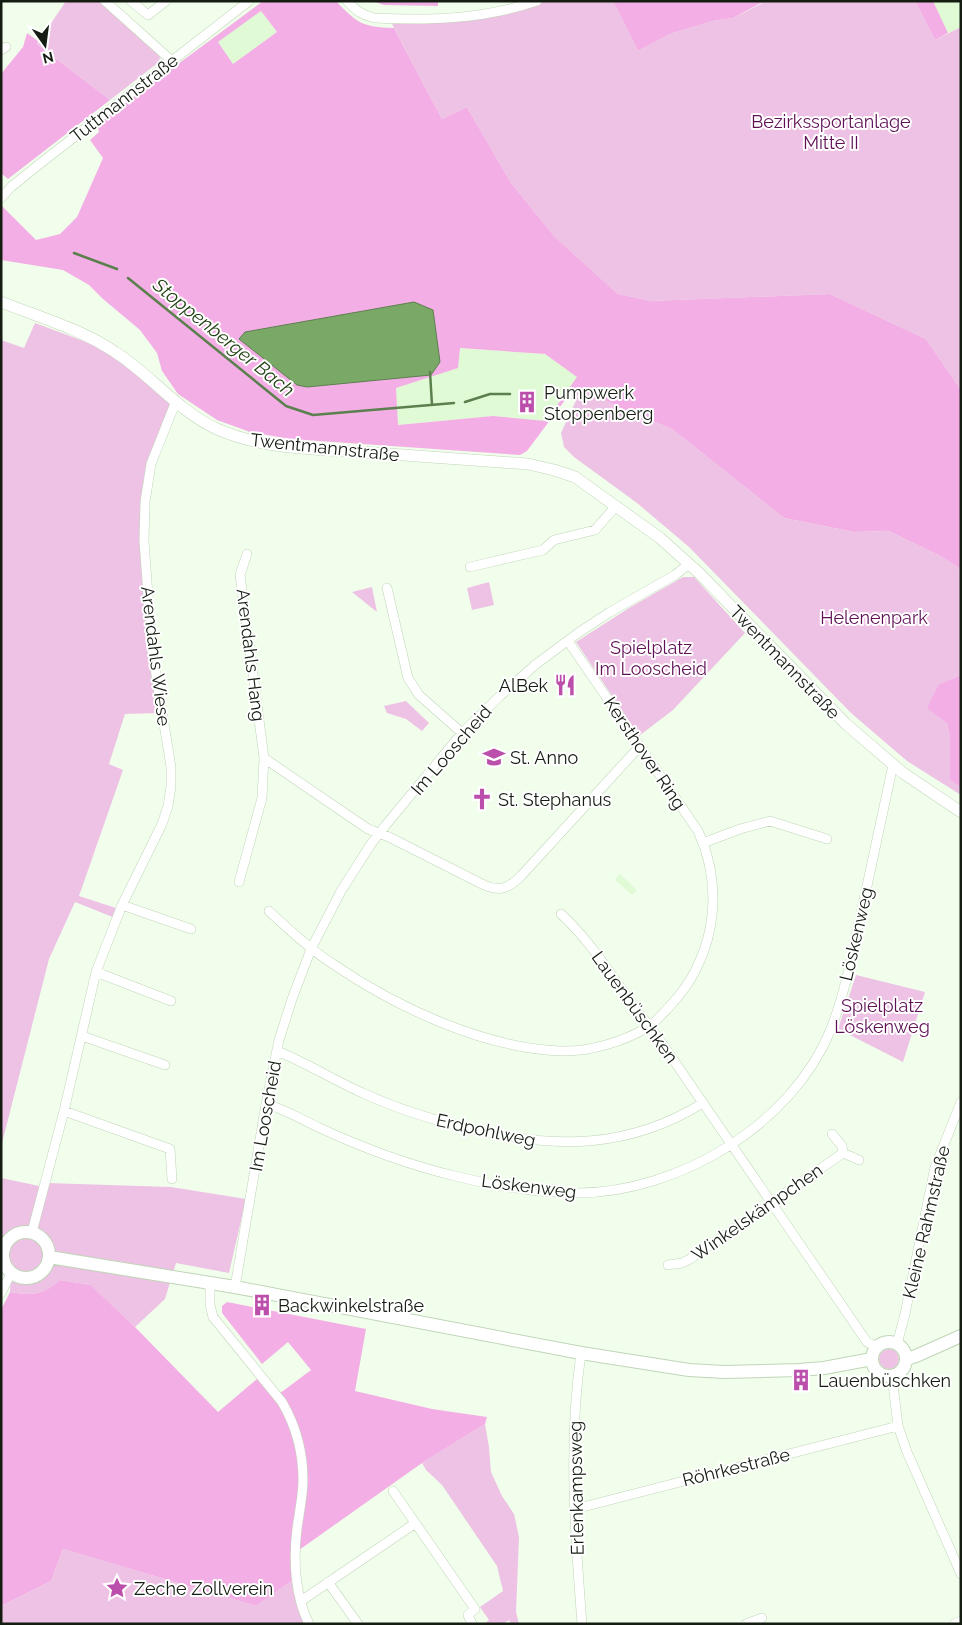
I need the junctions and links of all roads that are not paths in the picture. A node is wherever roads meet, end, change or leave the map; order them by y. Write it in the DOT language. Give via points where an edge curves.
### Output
graph roads {
  1 [pos="105,1"];
  2 [pos="131,1"];
  3 [pos="166,1"];
  4 [pos="248,1"];
  5 [pos="347,1"];
  6 [pos="537,1"];
  7 [pos="172,61"];
  8 [pos="1,198"];
  9 [pos="1,302"];
  10 [pos="176,402"];
  11 [pos="616,506"];
  12 [pos="247,554"];
  13 [pos="689,564"];
  14 [pos="470,567"];
  15 [pos="387,588"];
  16 [pos="568,641"];
  17 [pos="462,733"];
  18 [pos="640,746"];
  19 [pos="264,758"];
  20 [pos="893,765"];
  21 [pos="961,812"];
  22 [pos="379,833"];
  23 [pos="827,839"];
  24 [pos="703,843"];
  25 [pos="239,882"];
  26 [pos="122,905"];
  27 [pos="269,911"];
  28 [pos="561,914"];
  29 [pos="191,929"];
  30 [pos="311,949"];
  31 [pos="96,972"];
  32 [pos="171,1001"];
  33 [pos="649,1027"];
  34 [pos="82,1036"];
  35 [pos="277,1051"];
  36 [pos="165,1065"];
  37 [pos="961,1102"];
  38 [pos="703,1103"];
  39 [pos="266,1104"];
  40 [pos="64,1111"];
  41 [pos="832,1134"];
  42 [pos="732,1145"];
  43 [pos="843,1153"];
  44 [pos="859,1160"];
  45 [pos="172,1179"];
  46 [pos="770,1203"];
  47 [pos="32,1232"];
  48 [pos="2,1248"];
  49 [pos="49,1257"];
  50 [pos="668,1265"];
  51 [pos="11,1273"];
  52 [pos="210,1284"];
  53 [pos="235,1288"];
  54 [pos="1,1293"];
  55 [pos="961,1336"];
  56 [pos="897,1344"];
  57 [pos="877,1347"];
  58 [pos="581,1353"];
  59 [pos="872,1359"];
  60 [pos="906,1359"];
  61 [pos="892,1376"];
  62 [pos="898,1426"];
  63 [pos="393,1491"];
  64 [pos="575,1509"];
  65 [pos="414,1524"];
  66 [pos="961,1574"];
  67 [pos="328,1582"];
  68 [pos="301,1601"];
  69 [pos="762,1618"];
  70 [pos="961,1621"];
  71 [pos="309,1624"];
  72 [pos="358,1624"];
  73 [pos="472,1624"];
  74 [pos="582,1624"];
  75 [pos="746,1624"];
  76 [pos="954,1624"];
  1 -- 7 [label="street"];
  2 -- 3 [label="street" via="148,15"];
  4 -- 7 [label="street, Tuttmannstraße"];
  5 -- 6 [label="street" via="364,16 403,19 451,19"];
  7 -- 8 [label="street, Tuttmannstraße"];
  9 -- 10 [label="street, Twentmannstraße" via="114,351"];
  10 -- 11 [label="street, Twentmannstraße" via="216,428 242,439 270,444 542,466 575,477"];
  10 -- 26 [label="street, Arendahls Wiese" via="151,464 145,502 144,541 152,650 172,767 171,786 162,824"];
  11 -- 13 [label="street, Twentmannstraße"];
  11 -- 14 [label="street" via="595,530 554,540 544,550"];
  12 -- 19 [label="street, Arendahls Hang" via="240,575"];
  13 -- 16 [label="street, Im Looscheid"];
  13 -- 20 [label="street, Twentmannstraße" via="846,724"];
  15 -- 17 [label="street" via="408,678 419,695"];
  16 -- 17 [label="street, Im Looscheid" via="517,681"];
  16 -- 18 [label="street, Kersthover Ring"];
  17 -- 22 [label="street, Im Looscheid"];
  18 -- 22 [label="street" via="508,887 493,889 484,886"];
  18 -- 24 [label="street, Kersthover Ring"];
  19 -- 22 [label="street" via="368,829"];
  19 -- 25 [label="street, Arendahls Hang" via="262,798"];
  20 -- 21 [label="street, Twentmannstraße"];
  20 -- 42 [label="street, Löskenweg" via="848,976 830,1029 814,1061 790,1092 758,1125"];
  22 -- 30 [label="street, Im Looscheid" via="341,891"];
  23 -- 24 [label="street" via="770,822"];
  24 -- 33 [label="street, Kersthover Ring" via="714,895 710,936 690,981"];
  26 -- 29 [label="street"];
  26 -- 31 [label="street, Arendahls Wiese"];
  27 -- 30 [label="street"];
  28 -- 33 [label="street, Lauenbüschken" via="590,946"];
  30 -- 33 [label="street, Kersthover Ring" via="396,1002 461,1029 504,1042 562,1051 582,1050"];
  30 -- 35 [label="street, Im Looscheid"];
  31 -- 32 [label="street"];
  31 -- 34 [label="street, Arendahls Wiese"];
  33 -- 38 [label="street, Lauenbüschken"];
  34 -- 36 [label="street"];
  34 -- 40 [label="street, Arendahls Wiese"];
  35 -- 38 [label="street, Erdpohlweg" via="355,1090 412,1112 485,1132 536,1141 567,1143 613,1138 656,1126"];
  35 -- 39 [label="street, Im Looscheid"];
  37 -- 56 [label="street, Kleine Rahmstraße" via="935,1167"];
  38 -- 42 [label="street, Lauenbüschken"];
  39 -- 42 [label="street, Löskenweg" via="366,1147 426,1168 503,1186 554,1192 602,1192 643,1184 687,1169"];
  39 -- 53 [label="street, Im Looscheid"];
  40 -- 45 [label="street" via="170,1149"];
  40 -- 47 [label="street, Arendahls Wiese"];
  41 -- 43 [label="street" via="842,1146"];
  42 -- 46 [label="street, Lauenbüschken"];
  43 -- 44 [label="street"];
  43 -- 46 [label="street, Winkelskämpchen"];
  46 -- 50 [label="street, Winkelskämpchen" via="690,1259"];
  46 -- 57 [label="street, Lauenbüschken" via="867,1342"];
  47 -- 48 [label="main road" via="12,1235"];
  47 -- 49 [label="main road" via="45,1242"];
  48 -- 51 [label="main road" via="3,1261"];
  49 -- 51 [label="main road" via="44,1268 33,1277"];
  49 -- 52 [label="main road"];
  51 -- 54 [label="street"];
  52 -- 53 [label="main road"];
  52 -- 68 [label="street" via="213,1317 282,1402 299,1442 303,1481 295,1568"];
  53 -- 58 [label="main road"];
  55 -- 60 [label="main road"];
  56 -- 57 [label="main road" via="886,1342"];
  56 -- 60 [label="main road"];
  57 -- 59 [label="main road"];
  58 -- 59 [label="main road" via="688,1370 724,1372 824,1368"];
  58 -- 64 [label="street, Erlenkampsweg" via="573,1433"];
  59 -- 61 [label="main road" via="877,1371"];
  60 -- 61 [label="main road" via="903,1369"];
  61 -- 62 [label="street"];
  62 -- 64 [label="street, Röhrkestraße"];
  62 -- 66 [label="street"];
  63 -- 65 [label="street"];
  64 -- 74 [label="street, Erlenkampsweg"];
  65 -- 67 [label="street"];
  65 -- 73 [label="street" via="475,1609 468,1615"];
  67 -- 68 [label="street"];
  67 -- 72 [label="street"];
  68 -- 71 [label="street"];
  69 -- 75 [label="street"];
  70 -- 76 [label="street"];
}
